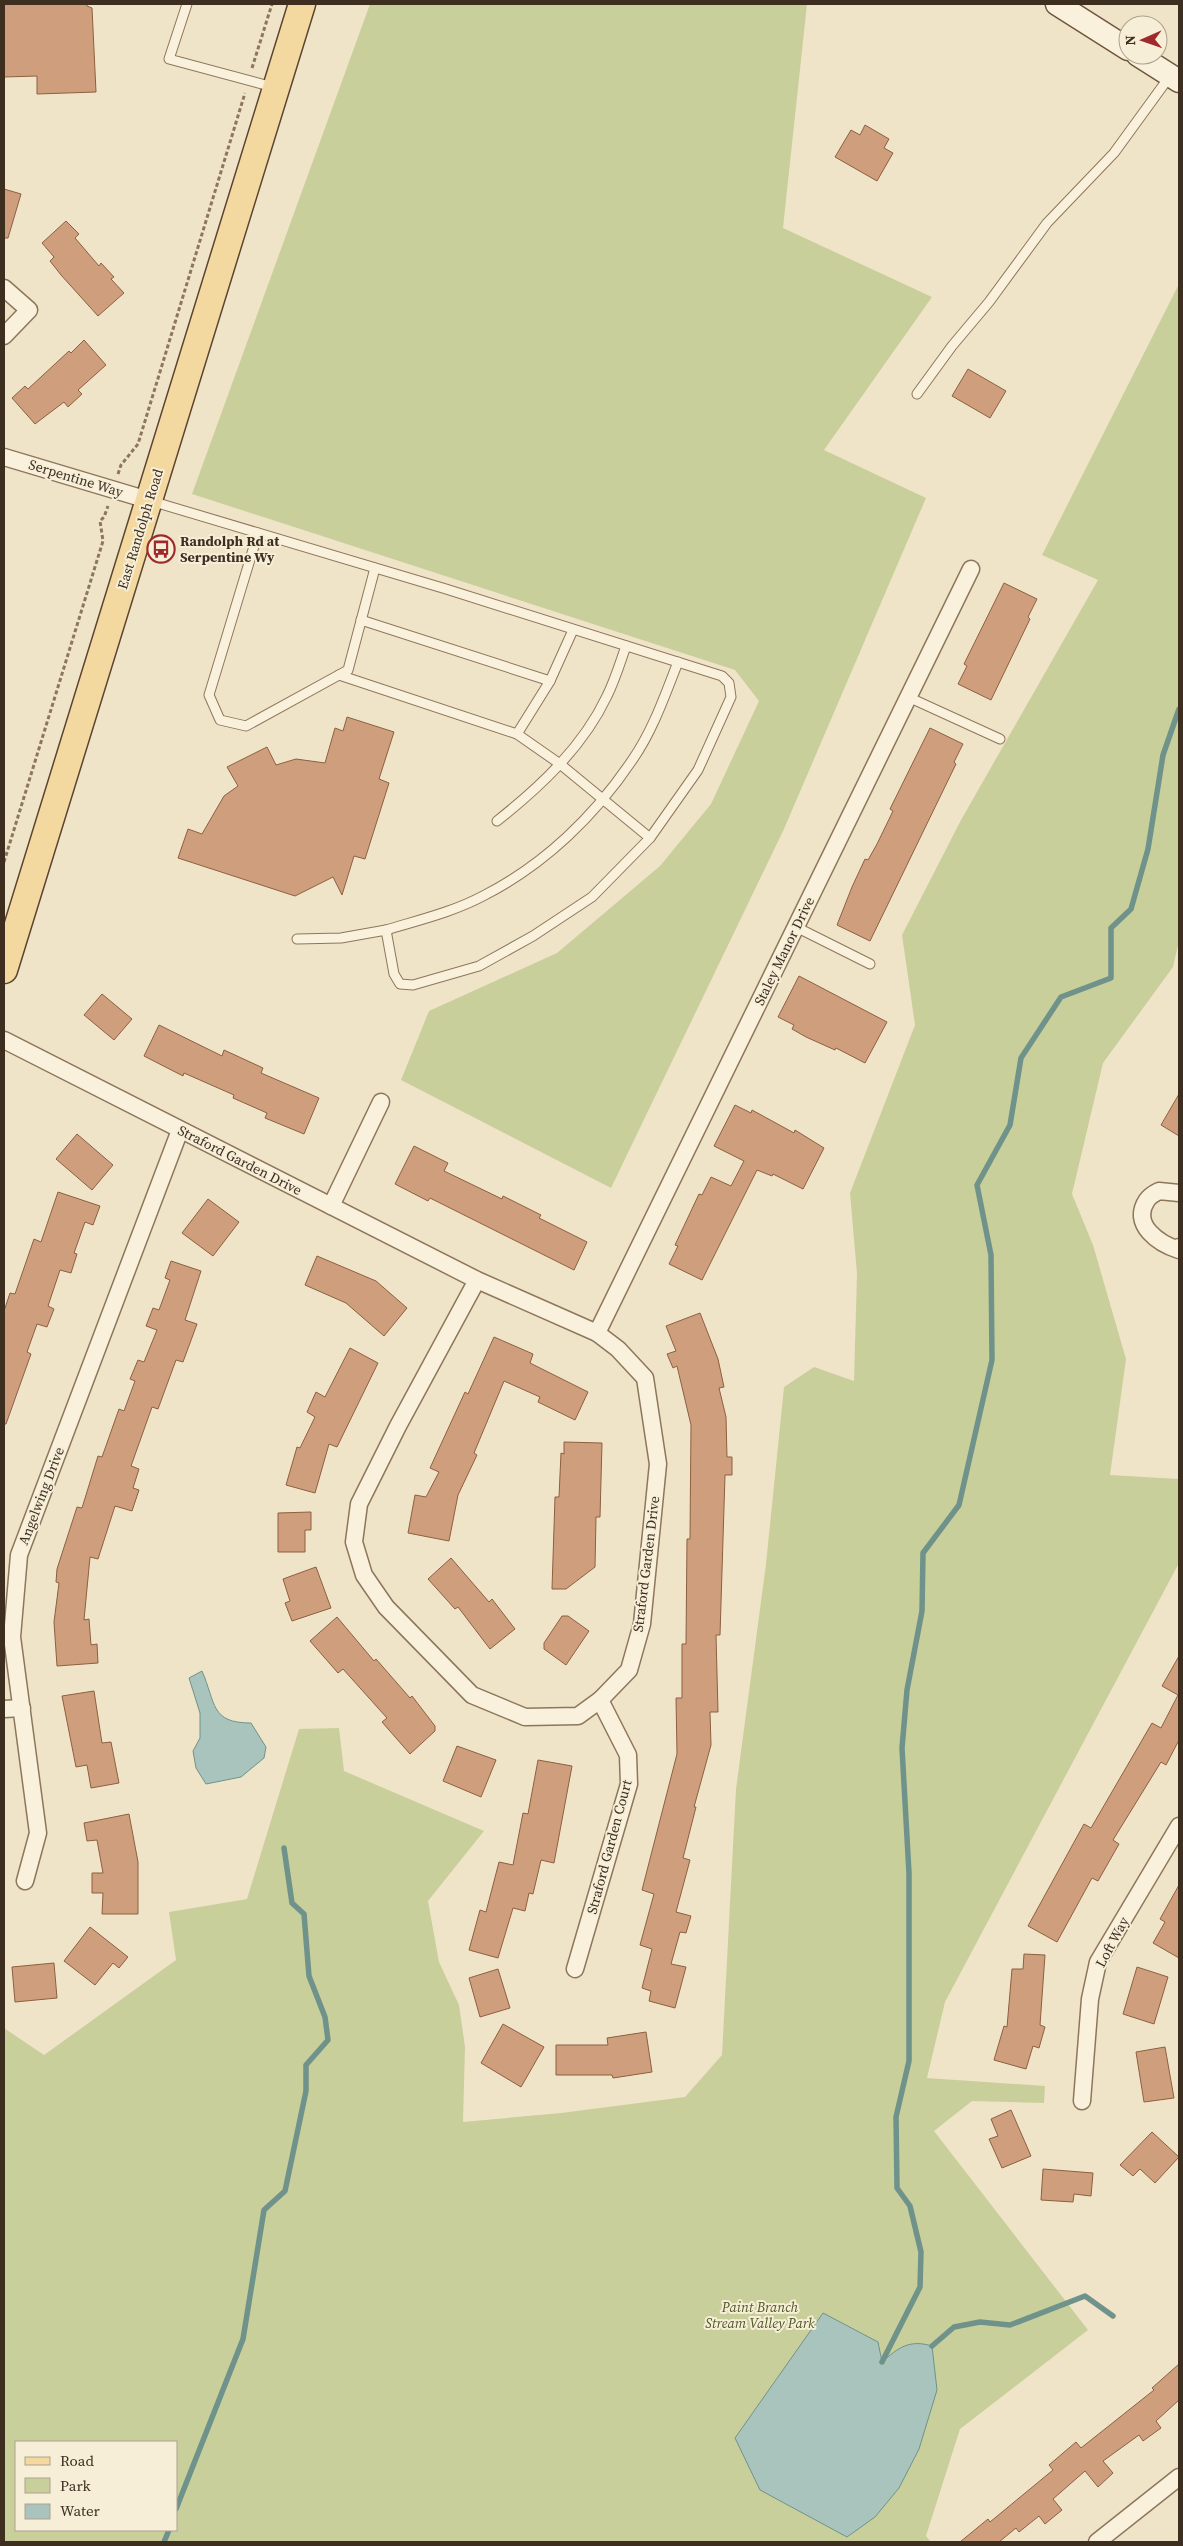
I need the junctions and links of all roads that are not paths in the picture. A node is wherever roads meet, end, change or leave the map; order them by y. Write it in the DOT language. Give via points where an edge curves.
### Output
graph roads {
  1 [pos="187,4"];
  2 [pos="302,4"];
  3 [pos="315,4"];
  4 [pos="1057,4"];
  5 [pos="1118,43"];
  6 [pos="1154,65"];
  7 [pos="1174,78"];
  8 [pos="276,88"];
  9 [pos="4,288"];
  10 [pos="4,336"];
  11 [pos="917,394"];
  12 [pos="4,457"];
  13 [pos="148,500"];
  14 [pos="258,533"];
  15 [pos="375,568"];
  16 [pos="971,568"];
  17 [pos="361,620"];
  18 [pos="573,630"];
  19 [pos="626,646"];
  20 [pos="678,662"];
  21 [pos="339,675"];
  22 [pos="550,682"];
  23 [pos="908,697"];
  24 [pos="517,734"];
  25 [pos="1000,739"];
  26 [pos="560,764"];
  27 [pos="602,799"];
  28 [pos="497,821"];
  29 [pos="650,838"];
  30 [pos="796,928"];
  31 [pos="386,930"];
  32 [pos="297,939"];
  33 [pos="870,964"];
  34 [pos="4,970"];
  35 [pos="4,1040"];
  36 [pos="381,1102"];
  37 [pos="180,1130"];
  38 [pos="1179,1192"];
  39 [pos="331,1206"];
  40 [pos="1179,1248"];
  41 [pos="477,1280"];
  42 [pos="597,1333"];
  43 [pos="600,1700"];
  44 [pos="22,1708"];
  45 [pos="4,1709"];
  46 [pos="1179,1826"];
  47 [pos="25,1881"];
  48 [pos="575,1969"];
  49 [pos="1082,2101"];
  50 [pos="1179,2477"];
  51 [pos="1097,2542"];
  1 -- 8 [label="lane" via="169,59"];
  2 -- 8 [label="main road, East Randolph Road"];
  3 -- 8 [label="main road, East Randolph Road"];
  4 -- 5 [label="main road"];
  6 -- 7 [label="main road"];
  7 -- 11 [label="lane" via="1114,154 1047,223"];
  8 -- 13 [label="main road, East Randolph Road"];
  9 -- 10 [label="street" via="29,310"];
  12 -- 13 [label="street, Serpentine Way"];
  13 -- 14 [label="lane"];
  13 -- 34 [label="main road, East Randolph Road"];
  14 -- 15 [label="lane"];
  14 -- 21 [label="lane" via="209,695 220,720 246,726"];
  15 -- 17 [label="lane"];
  15 -- 18 [label="lane"];
  16 -- 23 [label="street, Staley Manor Drive"];
  17 -- 21 [label="lane" via="348,670"];
  17 -- 22 [label="lane"];
  18 -- 19 [label="lane"];
  18 -- 22 [label="lane"];
  19 -- 20 [label="lane"];
  19 -- 26 [label="lane" via="607,697"];
  20 -- 27 [label="lane" via="658,714 634,759"];
  20 -- 29 [label="lane" via="722,676 729,683 731,697 698,770"];
  21 -- 24 [label="lane"];
  22 -- 24 [label="lane"];
  23 -- 25 [label="lane"];
  23 -- 30 [label="street, Staley Manor Drive"];
  24 -- 26 [label="lane"];
  26 -- 27 [label="lane"];
  26 -- 28 [label="lane"];
  27 -- 29 [label="lane"];
  27 -- 31 [label="lane" via="568,838 528,870 482,897"];
  29 -- 31 [label="lane" via="592,897 533,936 479,966 413,986 400,984 394,974"];
  30 -- 33 [label="lane"];
  30 -- 42 [label="street, Staley Manor Drive"];
  31 -- 32 [label="lane" via="341,938"];
  35 -- 37 [label="street, Straford Garden Drive"];
  36 -- 39 [label="street"];
  37 -- 39 [label="street, Straford Garden Drive"];
  37 -- 44 [label="street, Angelwing Drive" via="19,1555 12,1637"];
  38 -- 40 [label="street" via="1159,1191 1147,1200 1142,1215 1148,1233 1164,1246"];
  39 -- 41 [label="street, Straford Garden Drive"];
  41 -- 42 [label="street, Straford Garden Drive"];
  41 -- 43 [label="street, Straford Garden Drive" via="360,1504 354,1542 364,1575 386,1607 472,1695 525,1717 578,1716"];
  42 -- 43 [label="street, Straford Garden Drive" via="618,1349 645,1378 658,1464 642,1624 629,1670"];
  43 -- 48 [label="street, Straford Garden Court" via="628,1756 629,1784"];
  44 -- 45 [label="street"];
  44 -- 47 [label="street, Angelwing Drive" via="38,1833"];
  46 -- 49 [label="street, Loft Way" via="1098,1962 1090,1999"];
  50 -- 51 [label="street"];
}
